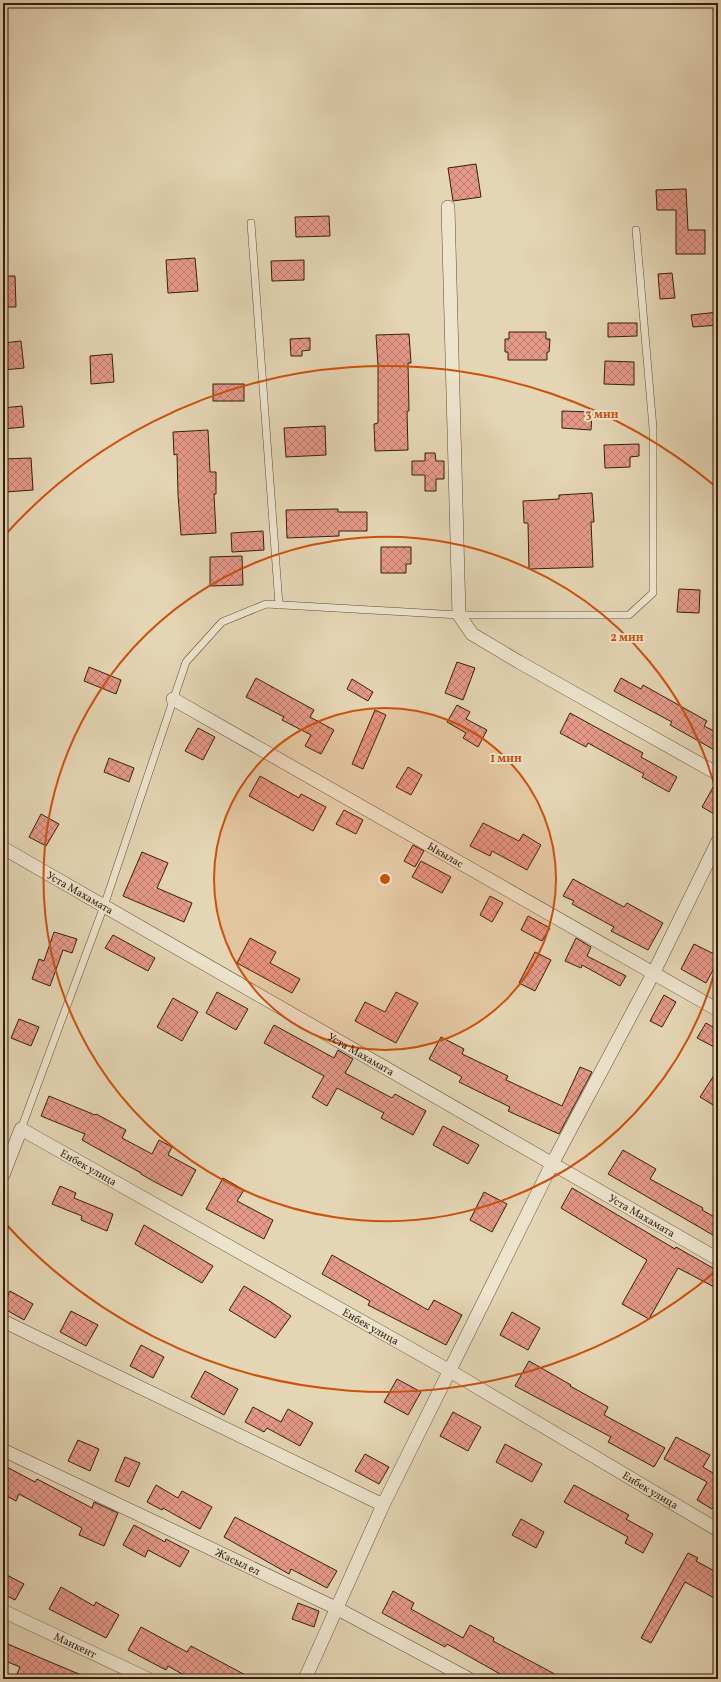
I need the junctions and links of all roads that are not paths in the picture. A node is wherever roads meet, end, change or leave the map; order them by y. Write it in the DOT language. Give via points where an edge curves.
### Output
graph roads {
  1 [pos="448,207"];
  2 [pos="251,223"];
  3 [pos="636,230"];
  4 [pos="279,605"];
  5 [pos="459,614"];
  6 [pos="173,700"];
  7 [pos="718,774"];
  8 [pos="718,841"];
  9 [pos="3,848"];
  10 [pos="104,906"];
  11 [pos="654,972"];
  12 [pos="718,1010"];
  13 [pos="21,1129"];
  14 [pos="552,1164"];
  15 [pos="3,1175"];
  16 [pos="718,1259"];
  17 [pos="3,1320"];
  18 [pos="450,1371"];
  19 [pos="3,1450"];
  20 [pos="383,1505"];
  21 [pos="718,1530"];
  22 [pos="336,1608"];
  23 [pos="3,1612"];
  24 [pos="148,1679"];
  25 [pos="305,1679"];
  26 [pos="469,1679"];
  1 -- 5 [label="street"];
  2 -- 4 [label="lane"];
  3 -- 5 [label="lane" via="653,428 654,593 629,616"];
  4 -- 5 [label="lane"];
  4 -- 6 [label="lane" via="266,604 222,622 186,662"];
  5 -- 7 [label="street" via="472,634"];
  6 -- 10 [label="lane"];
  6 -- 11 [label="street, Ыкылас"];
  8 -- 11 [label="street"];
  9 -- 10 [label="street, Уста Махамата"];
  10 -- 13 [label="lane"];
  10 -- 14 [label="street, Уста Махамата"];
  11 -- 12 [label="street, Ыкылас"];
  11 -- 14 [label="street"];
  13 -- 15 [label="street"];
  13 -- 18 [label="street, Енбек улица"];
  14 -- 16 [label="street, Уста Махамата"];
  14 -- 18 [label="street"];
  17 -- 20 [label="street"];
  18 -- 20 [label="street"];
  18 -- 21 [label="street, Енбек улица"];
  19 -- 22 [label="street, Жасыл ел"];
  20 -- 22 [label="street"];
  22 -- 25 [label="street"];
  22 -- 26 [label="street, Жасыл ел"];
  23 -- 24 [label="street, Манкент"];
}
